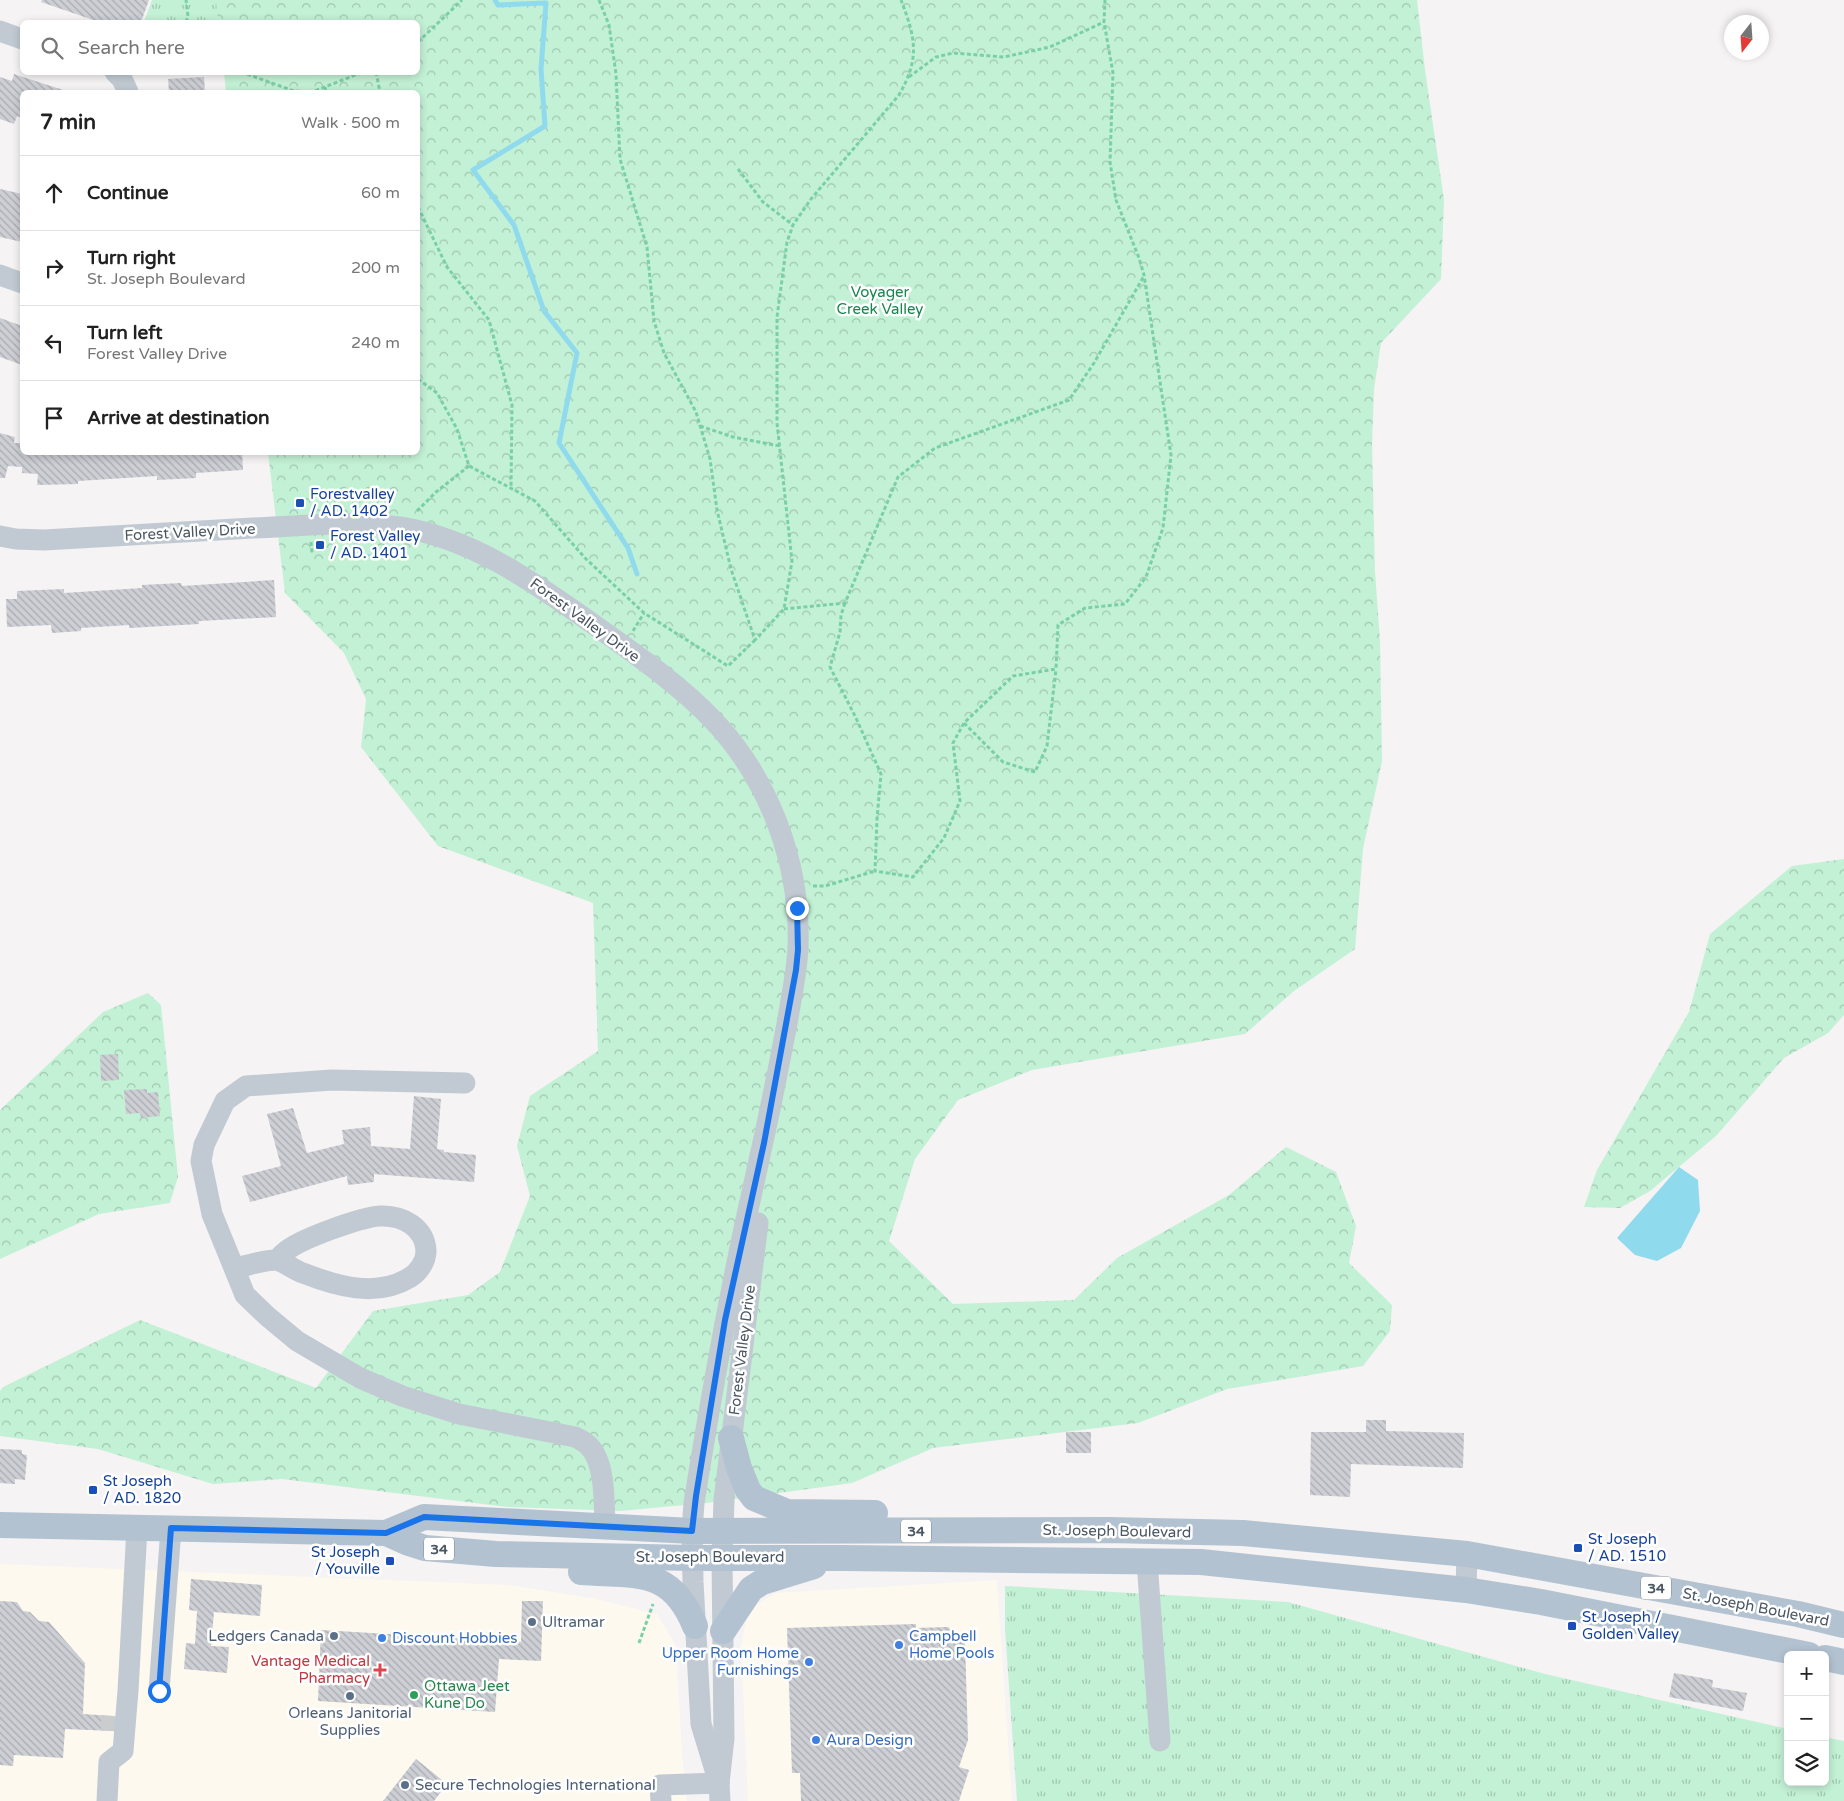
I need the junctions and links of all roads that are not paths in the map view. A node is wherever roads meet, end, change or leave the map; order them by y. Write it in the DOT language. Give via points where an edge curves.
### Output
graph roads {
  1 [pos="0,31"];
  2 [pos="20,38"];
  3 [pos="118,75"];
  4 [pos="127,90"];
  5 [pos="0,276"];
  6 [pos="20,282"];
  7 [pos="0,536"];
  8 [pos="464,1083"];
  9 [pos="764,1143"];
  10 [pos="277,1260"];
  11 [pos="235,1268"];
  12 [pos="731,1438"];
  13 [pos="0,1524"];
  14 [pos="605,1527"];
  15 [pos="137,1528"];
  16 [pos="171,1528"];
  17 [pos="692,1531"];
  18 [pos="723,1531"];
  19 [pos="386,1533"];
  20 [pos="1243,1533"];
  21 [pos="496,1554"];
  22 [pos="1467,1554"];
  23 [pos="693,1558"];
  24 [pos="722,1558"];
  25 [pos="844,1558"];
  26 [pos="1147,1561"];
  27 [pos="1466,1590"];
  28 [pos="1844,1625"];
  29 [pos="695,1626"];
  30 [pos="723,1631"];
  31 [pos="1789,1651"];
  32 [pos="1829,1659"];
  33 [pos="1844,1662"];
  34 [pos="128,1691"];
  35 [pos="159,1691"];
  36 [pos="1160,1741"];
  37 [pos="109,1762"];
  38 [pos="719,1792"];
  39 [pos="106,1801"];
  40 [pos="661,1801"];
  1 -- 2 [label="street"];
  3 -- 4 [label="street"];
  5 -- 6 [label="street"];
  7 -- 9 [label="street, Forest Valley Drive" via="16,540 44,540 342,522 401,527 459,544 499,562 536,584 681,690 713,720 750,769 772,810 786,849 794,887 798,929 796,970"];
  8 -- 11 [label="street" via="282,1082 246,1086 225,1101 204,1145 202,1161 212,1214"];
  9 -- 12 [label="street, Forest Valley Drive" via="758,1223"];
  9 -- 17 [label="street, Forest Valley Drive" via="725,1320"];
  10 -- 10 [label="street" via="320,1279 370,1289 386,1288 414,1276 423,1264 426,1252 424,1238 418,1229 394,1216 380,1216 318,1234 286,1250"];
  10 -- 11 [label="street"];
  11 -- 14 [label="street" via="245,1295 267,1316 297,1341 360,1378 402,1396 459,1414 575,1437 587,1443 600,1469"];
  12 -- 18 [label="street, Forest Valley Drive"];
  12 -- 20 [label="main road" via="739,1468 754,1498 787,1512 1202,1518"];
  13 -- 15 [label="main road, St. Joseph Boulevard / 34"];
  14 -- 17 [label="main road, St. Joseph Boulevard / 34"];
  14 -- 19 [label="main road, St. Joseph Boulevard / 34" via="424,1517"];
  15 -- 16 [label="main road, St. Joseph Boulevard / 34"];
  15 -- 34 [label="street"];
  16 -- 19 [label="main road, St. Joseph Boulevard / 34"];
  16 -- 35 [label="street"];
  17 -- 18 [label="main road, St. Joseph Boulevard / 34"];
  17 -- 23 [label="street, Forest Valley Drive"];
  18 -- 20 [label="main road, St. Joseph Boulevard / 34"];
  18 -- 24 [label="street, Forest Valley Drive"];
  19 -- 21 [label="main road, St. Joseph Boulevard / 34" via="425,1548"];
  20 -- 22 [label="main road, St. Joseph Boulevard / 34"];
  21 -- 23 [label="main road, St. Joseph Boulevard / 34"];
  21 -- 29 [label="main road" via="528,1568 649,1578 661,1582 686,1607"];
  22 -- 27 [label="street"];
  22 -- 28 [label="main road, St. Joseph Boulevard / 34"];
  23 -- 24 [label="main road, St. Joseph Boulevard / 34"];
  23 -- 29 [label="street, Forest Valley Drive"];
  24 -- 25 [label="main road, St. Joseph Boulevard / 34"];
  24 -- 30 [label="street, Forest Valley Drive"];
  25 -- 26 [label="main road, St. Joseph Boulevard / 34"];
  25 -- 30 [label="main road" via="762,1582 751,1589"];
  26 -- 27 [label="main road, St. Joseph Boulevard / 34" via="1201,1562"];
  26 -- 36 [label="street"];
  27 -- 31 [label="main road, St. Joseph Boulevard / 34"];
  29 -- 38 [label="street, Forest Valley Drive" via="700,1724"];
  30 -- 38 [label="street, Forest Valley Drive" via="724,1738"];
  32 -- 33 [label="main road"];
  34 -- 37 [label="street" via="112,1707"];
  34 -- 37 [label="street" via="124,1751"];
  37 -- 39 [label="street"];
  38 -- 40 [label="street" via="660,1785"];
}
